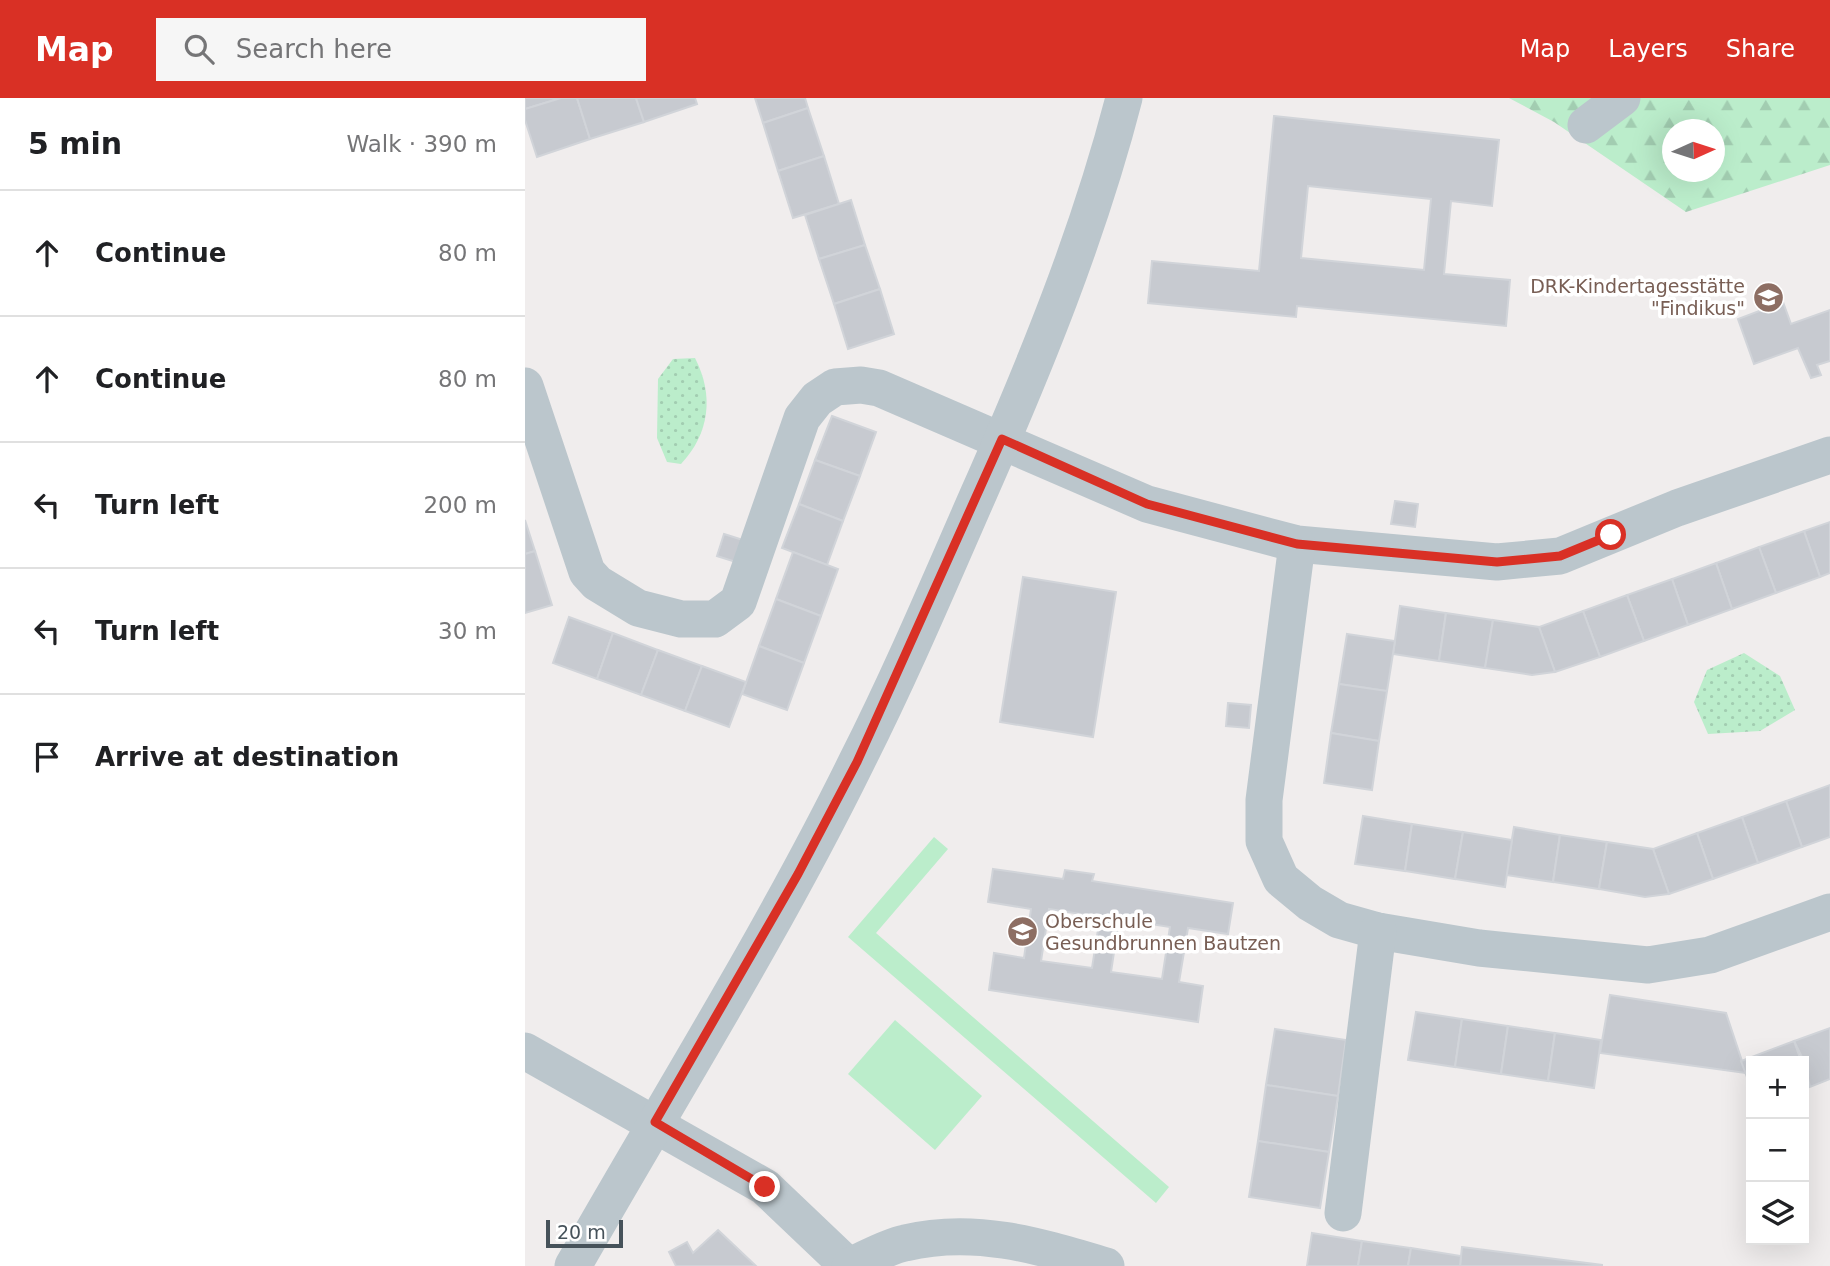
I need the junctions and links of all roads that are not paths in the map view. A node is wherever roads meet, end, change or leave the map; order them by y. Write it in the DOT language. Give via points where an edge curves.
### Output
graph roads {
  1 [pos="1124,98"];
  2 [pos="1622,98"];
  3 [pos="1586,125"];
  4 [pos="525,386"];
  5 [pos="1002,439"];
  6 [pos="1830,455"];
  7 [pos="1297,544"];
  8 [pos="1830,912"];
  9 [pos="1378,931"];
  10 [pos="525,1051"];
  11 [pos="655,1122"];
  12 [pos="1343,1213"];
  13 [pos="573,1266"];
  14 [pos="849,1266"];
  15 [pos="1106,1266"];
  1 -- 5 [label="street" via="1104,174"];
  2 -- 3 [label="street"];
  4 -- 5 [label="street" via="587,572 619,598 663,617 715,619 738,602 802,418 817,399 835,387 861,385 895,393"];
  5 -- 7 [label="street" via="1147,504"];
  5 -- 11 [label="street" via="857,762"];
  6 -- 7 [label="street" via="1677,508 1560,556 1497,562"];
  7 -- 9 [label="street" via="1264,800 1264,841 1289,888 1339,920"];
  8 -- 9 [label="street" via="1710,955 1648,965 1479,948"];
  9 -- 12 [label="street"];
  10 -- 11 [label="street"];
  11 -- 13 [label="street"];
  11 -- 14 [label="street" via="765,1187"];
  14 -- 15 [label="street" via="904,1243 977,1234 1038,1245"];
}
